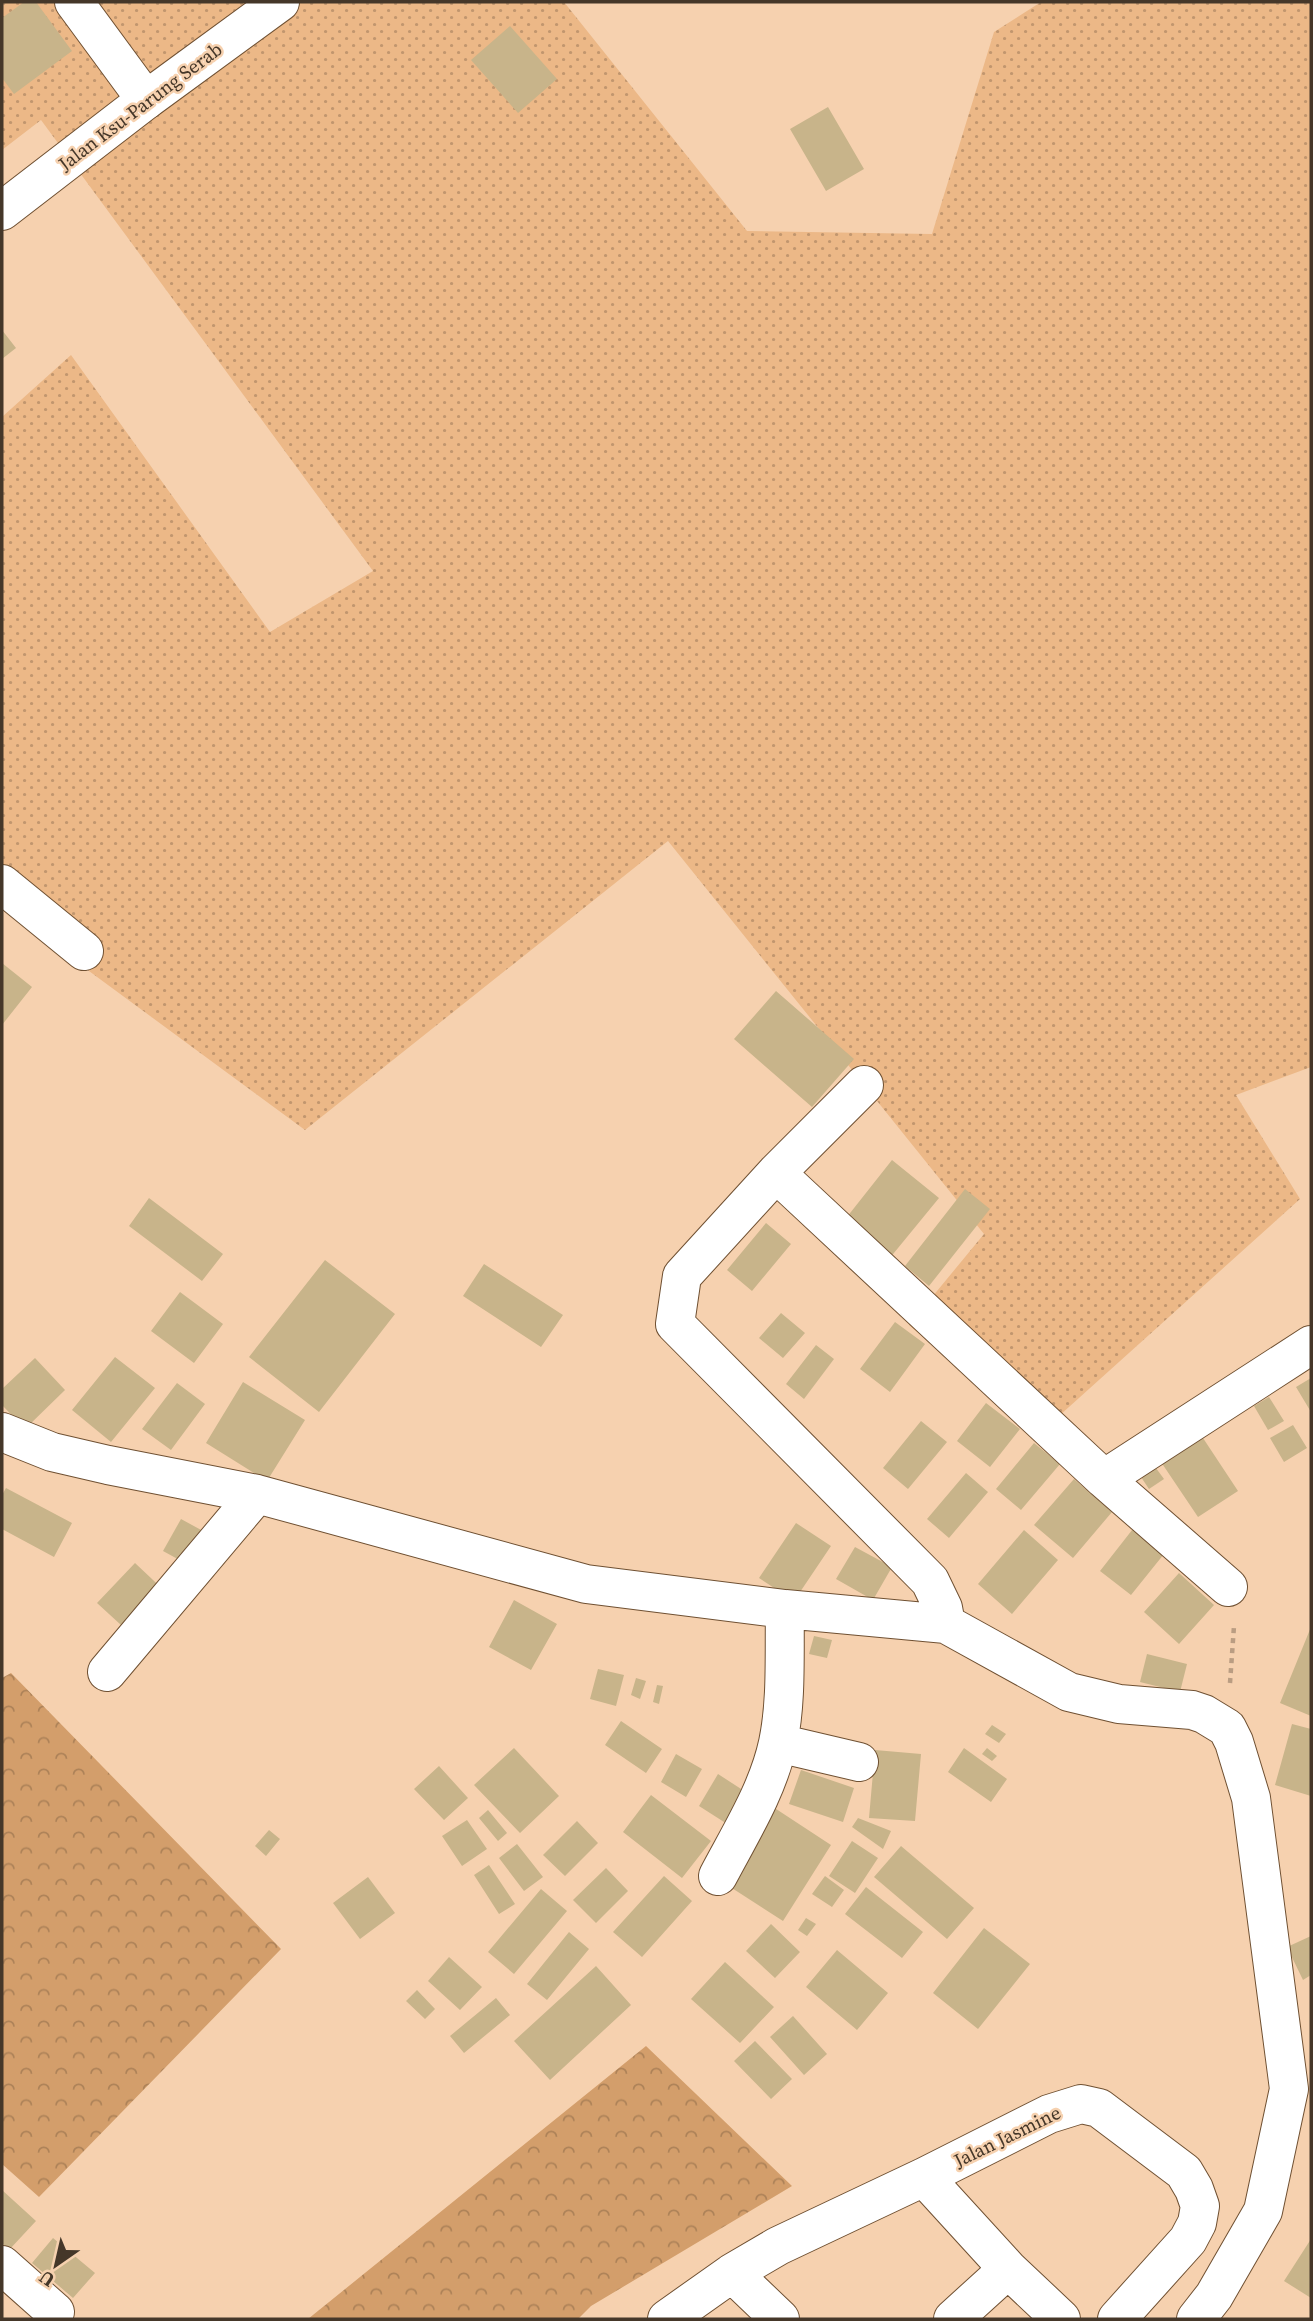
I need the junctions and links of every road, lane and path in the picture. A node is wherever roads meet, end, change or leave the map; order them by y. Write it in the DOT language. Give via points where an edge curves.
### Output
graph roads {
  1 [pos="74,2"];
  2 [pos="280,2"];
  3 [pos="146,100"];
  4 [pos="2,211"];
  5 [pos="2,884"];
  6 [pos="84,951"];
  7 [pos="864,1085"];
  8 [pos="776,1173"];
  9 [pos="1311,1345"];
  10 [pos="2,1432"];
  11 [pos="1104,1479"];
  12 [pos="257,1494"];
  13 [pos="1228,1587"];
  14 [pos="785,1608"];
  15 [pos="946,1624"];
  16 [pos="107,1672"];
  17 [pos="1227,1728"];
  18 [pos="778,1743"];
  19 [pos="859,1762"];
  20 [pos="718,1876"];
  21 [pos="1300,2102"];
  22 [pos="924,2177"];
  23 [pos="2,2265"];
  24 [pos="1008,2269"];
  25 [pos="732,2273"];
  26 [pos="56,2317"];
  27 [pos="667,2319"];
  28 [pos="780,2319"];
  29 [pos="953,2319"];
  30 [pos="1061,2319"];
  31 [pos="1117,2319"];
  32 [pos="1196,2319"];
  1 -- 3 [label="street"];
  2 -- 3 [label="street, Jalan Ksu-Parung Serab"];
  3 -- 4 [label="street, Jalan Ksu-Parung Serab"];
  5 -- 6 [label="street"];
  7 -- 8 [label="street"];
  8 -- 11 [label="street"];
  8 -- 15 [label="street" via="682,1276 675,1324 930,1581"];
  9 -- 11 [label="street"];
  10 -- 12 [label="street" via="52,1452"];
  11 -- 13 [label="street"];
  12 -- 14 [label="street" via="586,1584"];
  12 -- 16 [label="street"];
  13 -- 17 [label="path" via="1234,1625"];
  14 -- 15 [label="street"];
  14 -- 18 [label="street"];
  15 -- 17 [label="street" via="1069,1692 1119,1704 1192,1710"];
  17 -- 21 [label="street" via="1251,1798"];
  18 -- 19 [label="street"];
  18 -- 20 [label="street" via="767,1778"];
  21 -- 32 [label="street" via="1264,2211 1214,2297"];
  22 -- 24 [label="street"];
  22 -- 25 [label="street, Jalan Jasmine" via="778,2246"];
  22 -- 31 [label="street, Jalan Jasmine" via="1049,2114 1080,2104 1099,2108 1184,2172 1200,2206 1188,2240"];
  23 -- 26 [label="street"];
  24 -- 29 [label="street"];
  24 -- 30 [label="street"];
  25 -- 27 [label="street, Jalan Jasmine"];
  25 -- 28 [label="street"];
}
